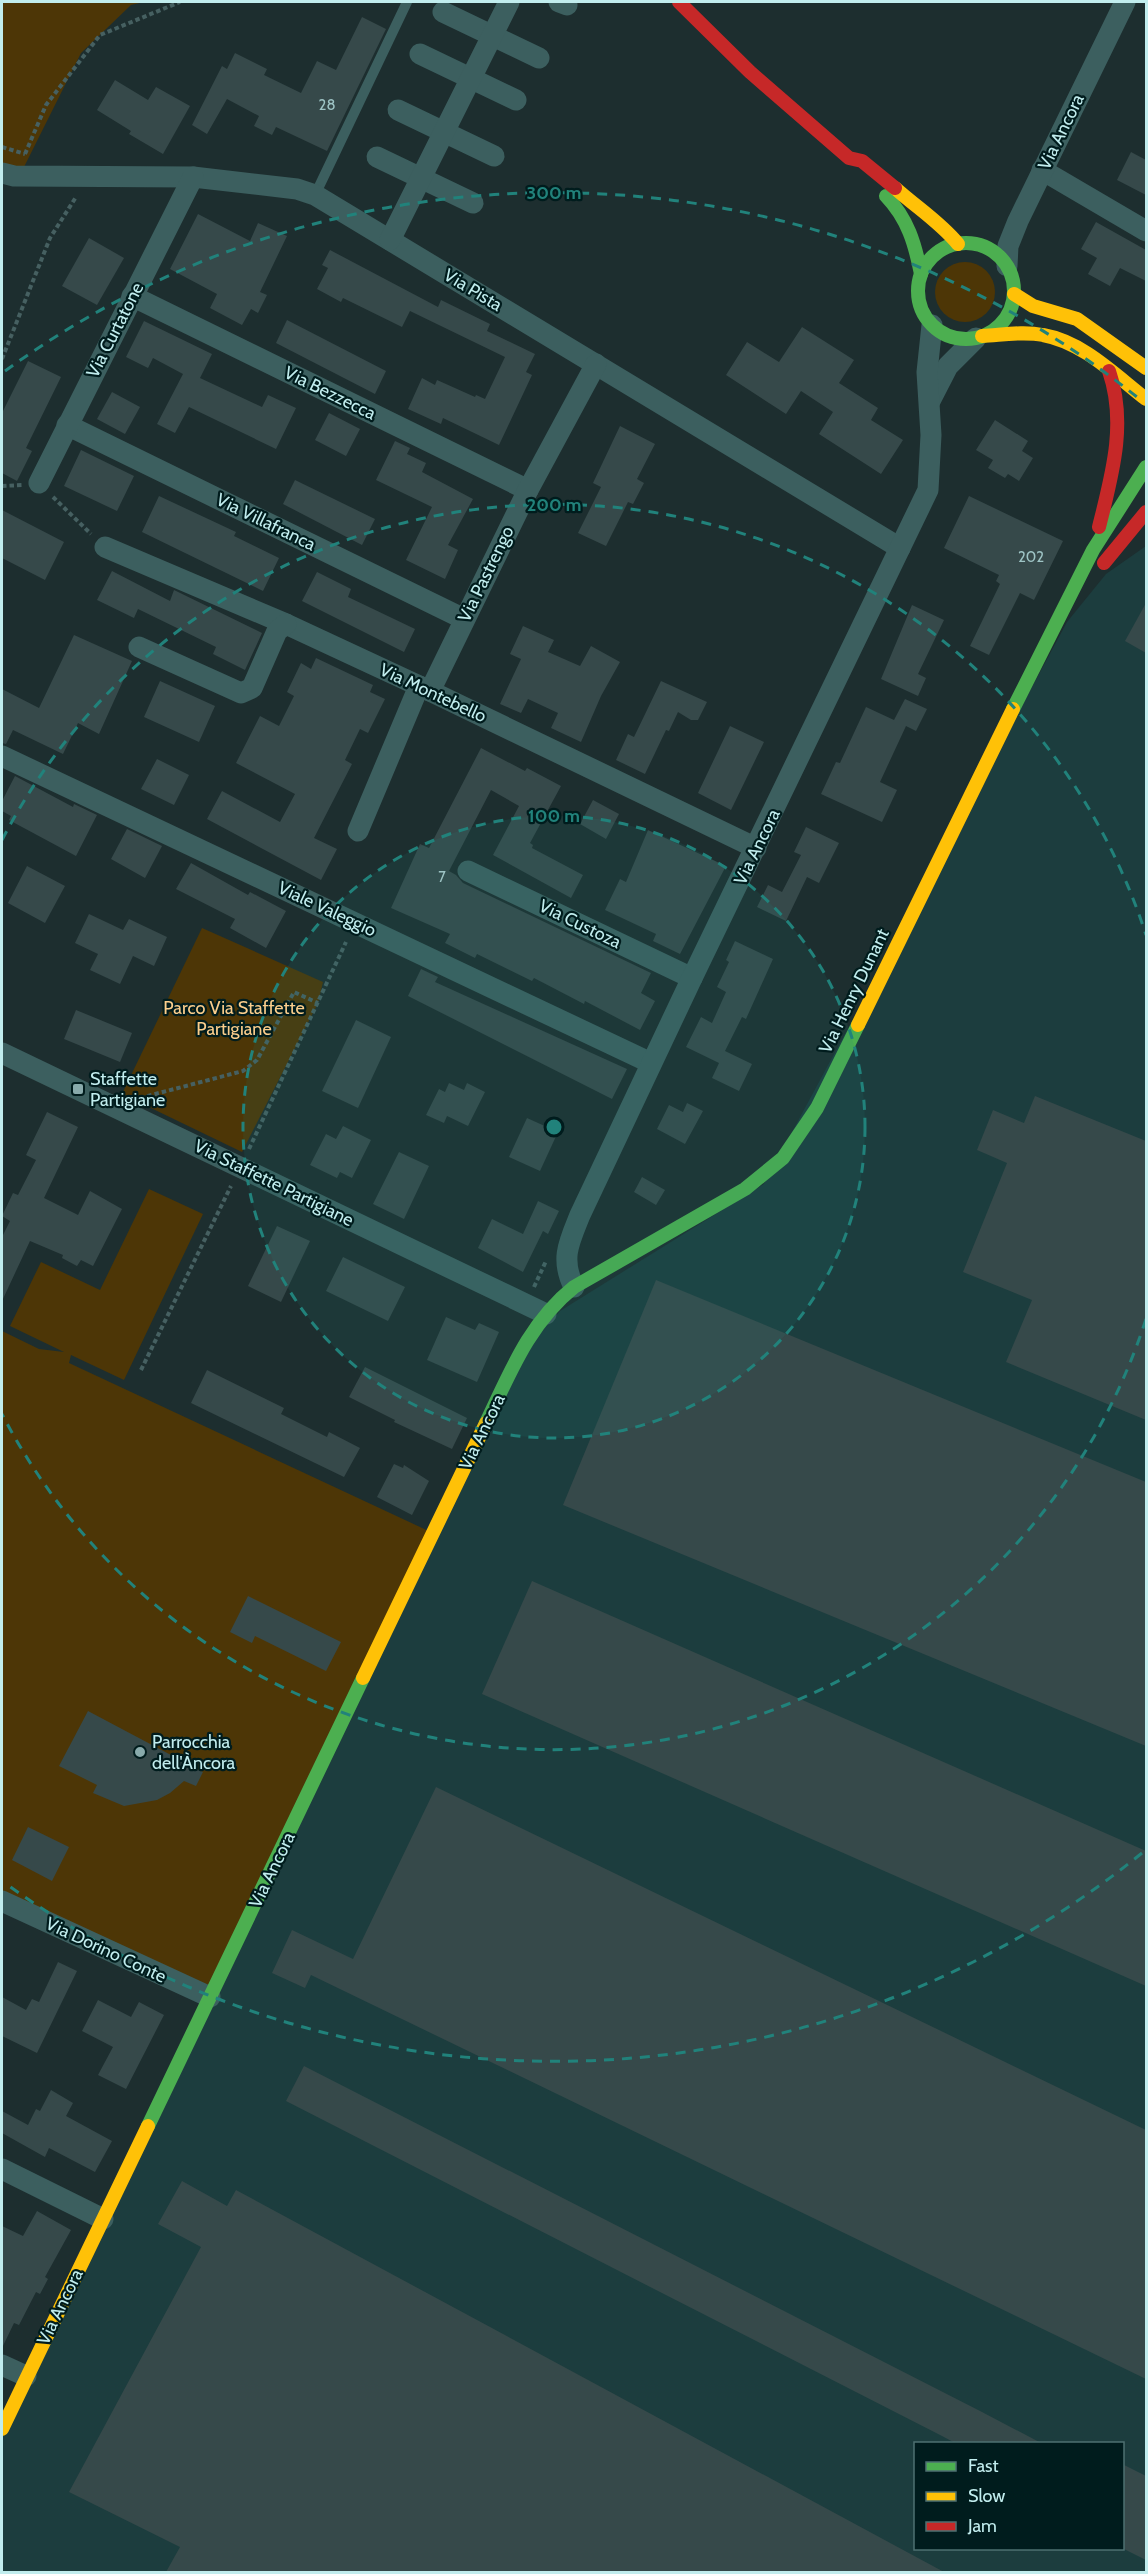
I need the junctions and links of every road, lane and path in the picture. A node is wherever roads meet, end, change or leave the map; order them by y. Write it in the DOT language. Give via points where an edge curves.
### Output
graph roads {
  1 [pos="180,2"];
  2 [pos="407,2"];
  3 [pos="509,2"];
  4 [pos="679,2"];
  5 [pos="1125,2"];
  6 [pos="443,12"];
  7 [pos="492,36"];
  8 [pos="420,54"];
  9 [pos="539,58"];
  10 [pos="471,78"];
  11 [pos="516,100"];
  12 [pos="398,110"];
  13 [pos="444,132"];
  14 [pos="25,154"];
  15 [pos="494,156"];
  16 [pos="377,157"];
  17 [pos="849,158"];
  18 [pos="1042,170"];
  19 [pos="2,173"];
  20 [pos="89,177"];
  21 [pos="193,177"];
  22 [pos="421,178"];
  23 [pos="315,195"];
  24 [pos="473,203"];
  25 [pos="1146,231"];
  26 [pos="390,240"];
  27 [pos="958,243"];
  28 [pos="1007,266"];
  29 [pos="921,274"];
  30 [pos="1014,294"];
  31 [pos="132,296"];
  32 [pos="932,326"];
  33 [pos="979,337"];
  34 [pos="2,359"];
  35 [pos="596,363"];
  36 [pos="1146,368"];
  37 [pos="1109,371"];
  38 [pos="1146,399"];
  39 [pos="930,401"];
  40 [pos="67,425"];
  41 [pos="1146,467"];
  42 [pos="39,483"];
  43 [pos="2,486"];
  44 [pos="528,490"];
  45 [pos="1146,512"];
  46 [pos="1146,532"];
  47 [pos="105,547"];
  48 [pos="900,548"];
  49 [pos="1094,550"];
  50 [pos="1105,562"];
  51 [pos="1059,615"];
  52 [pos="464,619"];
  53 [pos="286,624"];
  54 [pos="139,647"];
  55 [pos="424,689"];
  56 [pos="2,756"];
  57 [pos="358,831"];
  58 [pos="756,848"];
  59 [pos="468,871"];
  60 [pos="692,978"];
  61 [pos="318,1003"];
  62 [pos="2,1053"];
  63 [pos="651,1063"];
  64 [pos="123,1111"];
  65 [pos="574,1287"];
  66 [pos="546,1314"];
  67 [pos="2,1901"];
  68 [pos="210,1997"];
  69 [pos="2,2169"];
  70 [pos="103,2219"];
  71 [pos="2,2365"];
  72 [pos="26,2376"];
  73 [pos="2,2429"];
  1 -- 14 [label="path" via="100,35 46,105"];
  2 -- 23 [label="lane"];
  3 -- 7 [label="street"];
  4 -- 17 [label="main road" via="750,72"];
  5 -- 18 [label="street, Via Ancora"];
  6 -- 7 [label="street"];
  7 -- 9 [label="street"];
  7 -- 10 [label="street"];
  8 -- 10 [label="street"];
  10 -- 11 [label="street"];
  10 -- 13 [label="street"];
  12 -- 13 [label="street"];
  13 -- 15 [label="street"];
  13 -- 22 [label="street"];
  16 -- 22 [label="street"];
  17 -- 27 [label="main road" via="862,161 887,180"];
  17 -- 29 [label="main road" via="852,168 898,207 907,221"];
  18 -- 25 [label="street"];
  18 -- 28 [label="street, Via Ancora" via="1008,246"];
  19 -- 20 [label="street, Via Pista"];
  20 -- 21 [label="street, Via Pista"];
  20 -- 34 [label="path" via="50,238"];
  21 -- 23 [label="street, Via Pista" via="297,189"];
  21 -- 31 [label="street, Via Curtatone"];
  22 -- 24 [label="street"];
  22 -- 26 [label="street"];
  23 -- 26 [label="street, Via Pista"];
  26 -- 35 [label="street, Via Pista"];
  27 -- 28 [label="main road" via="993,251"];
  27 -- 29 [label="main road" via="932,257"];
  28 -- 30 [label="main road, Via Ancora"];
  29 -- 32 [label="main road" via="918,298"];
  30 -- 33 [label="main road, Via Ancora" via="1009,313 1000,325"];
  30 -- 36 [label="main road" via="1033,306 1077,319"];
  31 -- 40 [label="street, Via Curtatone"];
  31 -- 44 [label="street, Via Bezzecca"];
  32 -- 33 [label="main road" via="952,337"];
  32 -- 39 [label="street, Via Ancora" via="927,372"];
  33 -- 37 [label="main road" via="1029,333 1052,336"];
  33 -- 39 [label="street, Via Ancora" via="948,366"];
  35 -- 44 [label="street, Via Pastrengo"];
  35 -- 48 [label="street, Via Pista"];
  37 -- 38 [label="main road"];
  37 -- 49 [label="main road" via="1116,390 1118,428"];
  39 -- 48 [label="street, Via Ancora" via="928,490"];
  40 -- 42 [label="street, Via Curtatone"];
  40 -- 52 [label="street, Via Villafranca"];
  41 -- 49 [label="main road"];
  42 -- 43 [label="path"];
  42 -- 47 [label="path"];
  44 -- 52 [label="street, Via Pastrengo"];
  45 -- 50 [label="main road"];
  46 -- 50 [label="main road"];
  47 -- 53 [label="street, Via Montebello"];
  48 -- 58 [label="street, Via Ancora"];
  49 -- 51 [label="main road"];
  50 -- 51 [label="main road"];
  51 -- 65 [label="main road, Via Henry Dunant" via="817,1108 783,1158 745,1189"];
  52 -- 55 [label="street, Via Pastrengo"];
  53 -- 54 [label="street" via="278,631 252,688 241,693"];
  53 -- 55 [label="street, Via Montebello"];
  55 -- 57 [label="street, Via Pastrengo"];
  55 -- 58 [label="street, Via Montebello"];
  56 -- 63 [label="street, Viale Valeggio"];
  58 -- 60 [label="street, Via Ancora"];
  59 -- 60 [label="street, Via Custoza"];
  60 -- 63 [label="street, Via Ancora"];
  61 -- 64 [label="path" via="294,992 257,1060 243,1071 143,1096"];
  62 -- 64 [label="street, Via Staffette Partigiane"];
  63 -- 65 [label="street, Via Ancora" via="567,1248 568,1274"];
  64 -- 66 [label="street, Via Staffette Partigiane"];
  65 -- 66 [label="main road, Via Henry Dunant"];
  66 -- 68 [label="main road, Via Ancora" via="526,1340"];
  67 -- 68 [label="street, Via Dorino Conte"];
  68 -- 70 [label="main road, Via Ancora"];
  69 -- 70 [label="street"];
  70 -- 72 [label="main road, Via Ancora"];
  71 -- 72 [label="street"];
  72 -- 73 [label="main road, Via Ancora"];
}
